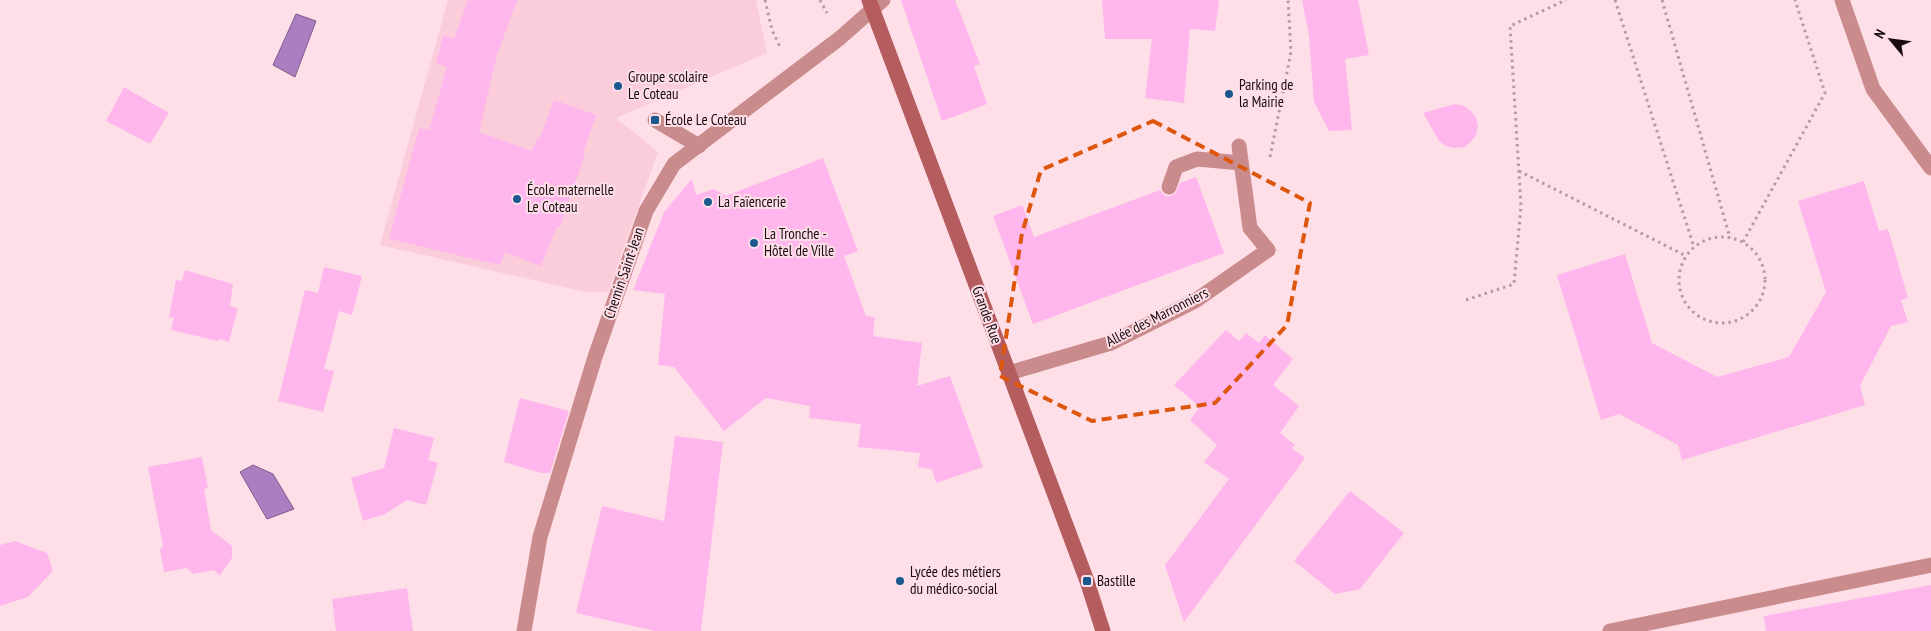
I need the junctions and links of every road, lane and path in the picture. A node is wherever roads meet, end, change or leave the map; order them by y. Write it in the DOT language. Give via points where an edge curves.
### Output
graph roads {
  1 [pos="765,0"];
  2 [pos="1288,0"];
  3 [pos="1566,0"];
  4 [pos="1615,0"];
  5 [pos="1662,0"];
  6 [pos="1795,0"];
  7 [pos="1842,0"];
  8 [pos="875,3"];
  9 [pos="792,74"];
  10 [pos="655,120"];
  11 [pos="698,146"];
  12 [pos="1238,146"];
  13 [pos="1241,163"];
  14 [pos="1268,165"];
  15 [pos="1931,168"];
  16 [pos="1519,171"];
  17 [pos="1169,187"];
  18 [pos="1730,238"];
  19 [pos="1743,242"];
  20 [pos="1694,247"];
  21 [pos="1686,256"];
  22 [pos="1466,300"];
  23 [pos="1009,373"];
  24 [pos="1931,565"];
  25 [pos="524,631"];
  26 [pos="1103,631"];
  27 [pos="1610,631"];
  1 -- 9 [label="path" via="772,30"];
  2 -- 14 [label="path" via="1291,52"];
  3 -- 16 [label="path" via="1510,26"];
  4 -- 20 [label="path"];
  5 -- 18 [label="path"];
  6 -- 19 [label="path" via="1825,93"];
  7 -- 15 [label="street" via="1873,89"];
  8 -- 9 [label="street, Chemin Saint-Jean" via="840,38"];
  8 -- 23 [label="main road, Grande Rue"];
  9 -- 11 [label="street, Chemin Saint-Jean"];
  10 -- 11 [label="street"];
  11 -- 25 [label="street, Chemin Saint-Jean" via="674,164 646,211 595,357 540,537"];
  12 -- 13 [label="street"];
  13 -- 17 [label="street" via="1197,159 1176,167"];
  13 -- 23 [label="street, Allée des Marronniers" via="1250,228 1268,250 1195,301 1111,343"];
  16 -- 21 [label="path"];
  16 -- 22 [label="path" via="1521,206 1514,284"];
  18 -- 19 [label="path"];
  18 -- 20 [label="path" via="1707,240"];
  19 -- 21 [label="path" via="1759,257 1765,270 1765,285 1754,310 1731,323 1703,320 1684,301 1679,287"];
  20 -- 21 [label="path"];
  23 -- 26 [label="main road, Grande Rue"];
  24 -- 27 [label="street"];
}
